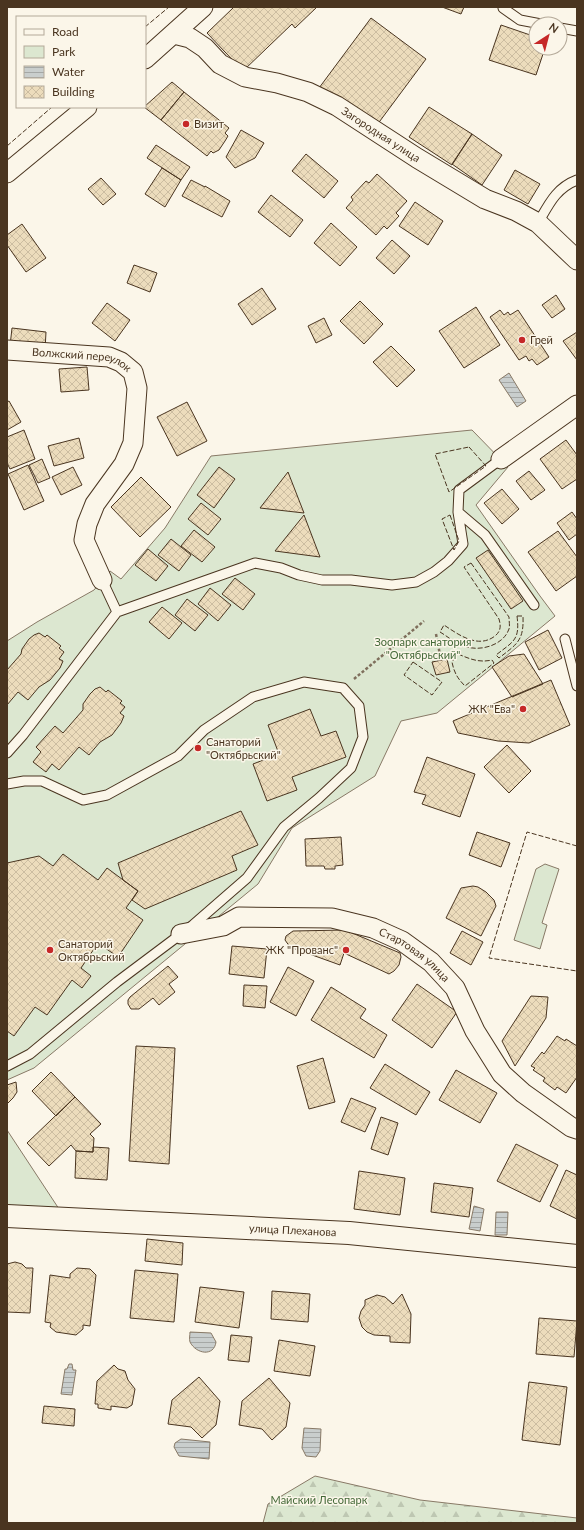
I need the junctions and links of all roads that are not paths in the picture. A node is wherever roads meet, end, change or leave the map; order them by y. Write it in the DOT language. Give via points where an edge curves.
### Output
graph roads {
  1 [pos="204,7"];
  2 [pos="503,8"];
  3 [pos="528,22"];
  4 [pos="174,34"];
  5 [pos="146,58"];
  6 [pos="87,108"];
  7 [pos="7,173"];
  8 [pos="577,180"];
  9 [pos="538,223"];
  10 [pos="577,260"];
  11 [pos="7,350"];
  12 [pos="577,405"];
  13 [pos="501,459"];
  14 [pos="458,512"];
  15 [pos="102,580"];
  16 [pos="534,605"];
  17 [pos="117,612"];
  18 [pos="565,639"];
  19 [pos="577,686"];
  20 [pos="7,753"];
  21 [pos="7,784"];
  22 [pos="181,934"];
  23 [pos="7,1066"];
  24 [pos="577,1129"];
  25 [pos="7,1216"];
  26 [pos="577,1256"];
  1 -- 4 [label="street"];
  2 -- 3 [label="lane" via="520,20"];
  4 -- 5 [label="street"];
  4 -- 9 [label="street, Загородная улица" via="190,38 205,48 220,64 245,78 277,83 308,92 337,106 485,199"];
  6 -- 7 [label="street"];
  8 -- 9 [label="lane" via="558,190"];
  9 -- 10 [label="street, Загородная улица"];
  11 -- 15 [label="street, Волжский переулок" via="109,358 122,362 133,372 137,388 132,443 124,464 95,504 84,540"];
  12 -- 13 [label="street"];
  13 -- 14 [label="lane" via="459,490"];
  14 -- 16 [label="lane" via="485,535"];
  14 -- 17 [label="lane" via="463,544 448,561 416,582 392,585 351,580 322,580 255,563"];
  15 -- 17 [label="lane, Волжский переулок"];
  17 -- 20 [label="lane"];
  18 -- 19 [label="lane"];
  21 -- 22 [label="lane" via="42,781 83,800 107,795 178,756 204,730 253,697 304,682 343,688 359,706 363,737 352,768 284,826 247,878"];
  22 -- 23 [label="lane" via="117,982 30,1054"];
  22 -- 24 [label="street, Стартовая улица" via="222,926 239,917 332,918 373,928 402,941 431,962 455,988 475,1031 502,1074 523,1093"];
  25 -- 26 [label="street, улица Плеханова" via="349,1233"];
}
